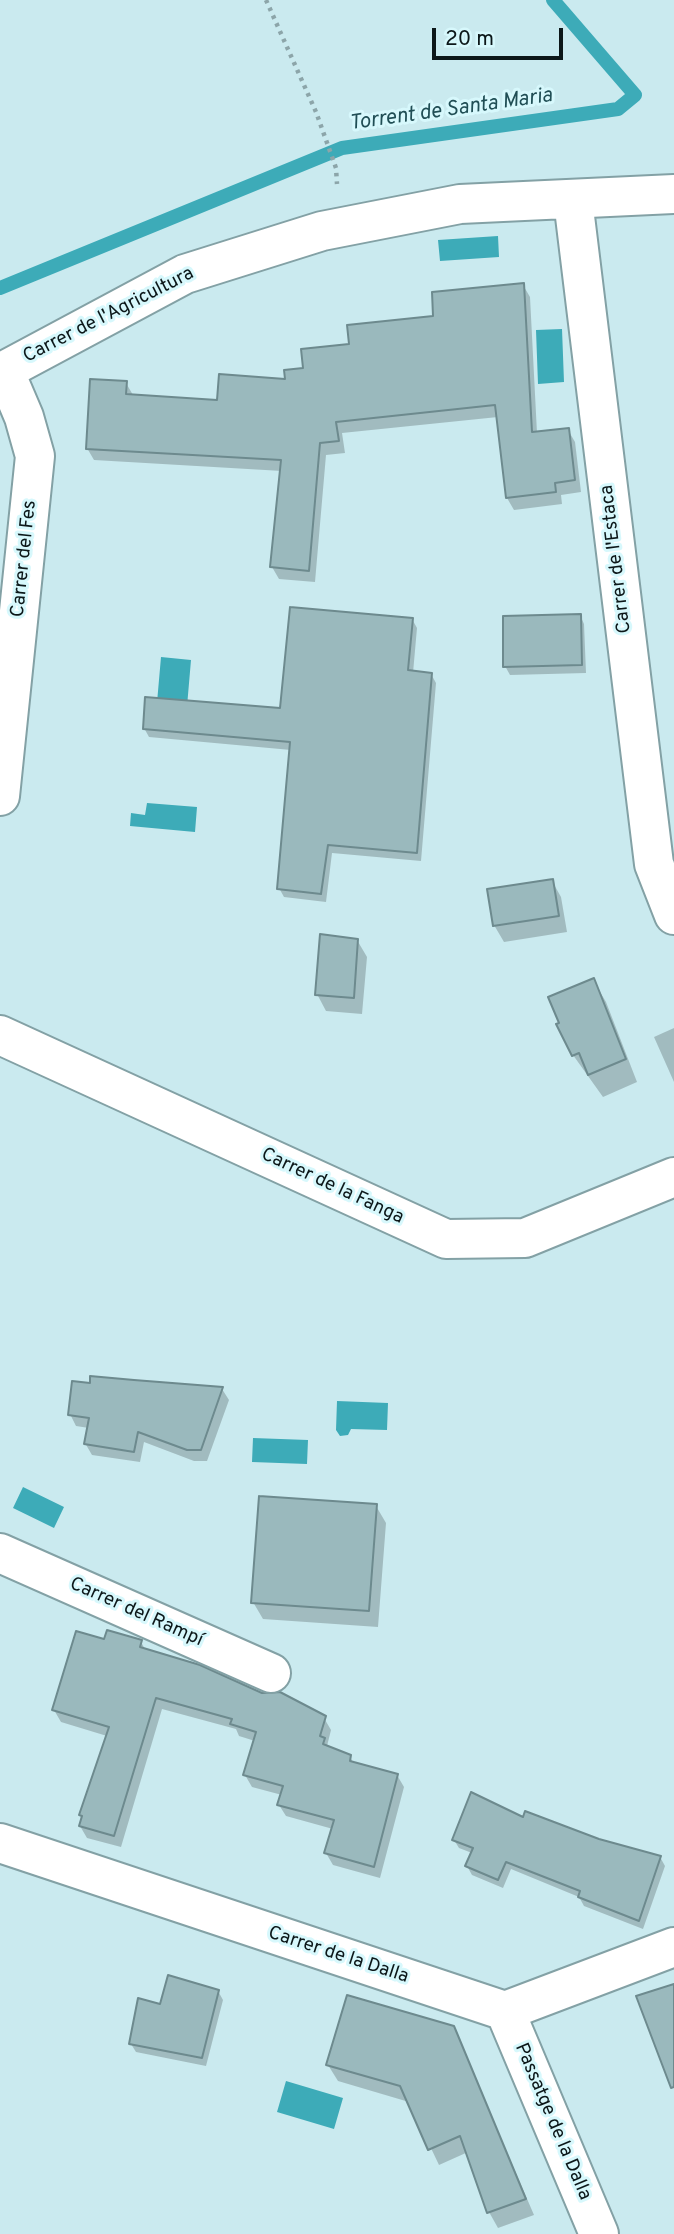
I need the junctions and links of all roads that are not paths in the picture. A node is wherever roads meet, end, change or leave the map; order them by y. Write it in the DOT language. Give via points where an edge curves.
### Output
graph roads {
  1 [pos="674,194"];
  2 [pos="573,200"];
  3 [pos="2,371"];
  4 [pos="0,796"];
  5 [pos="674,915"];
  6 [pos="0,1035"];
  7 [pos="674,1177"];
  8 [pos="0,1553"];
  9 [pos="271,1673"];
  10 [pos="0,1843"];
  11 [pos="674,1947"];
  12 [pos="505,2011"];
  13 [pos="599,2234"];
  1 -- 2 [label="street, Carrer de l'Agricultura"];
  2 -- 3 [label="street, Carrer de l'Agricultura" via="460,204 345,227 185,274"];
  2 -- 5 [label="street, Carrer de l'Estaca" via="654,864"];
  3 -- 4 [label="street, Carrer del Fes" via="36,456"];
  6 -- 7 [label="street, Carrer de la Fanga" via="446,1239 525,1238"];
  8 -- 9 [label="street, Carrer del Rampí"];
  10 -- 12 [label="street, Carrer de la Dalla"];
  11 -- 12 [label="street"];
  12 -- 13 [label="street, Passatge de la Dalla"];
}
